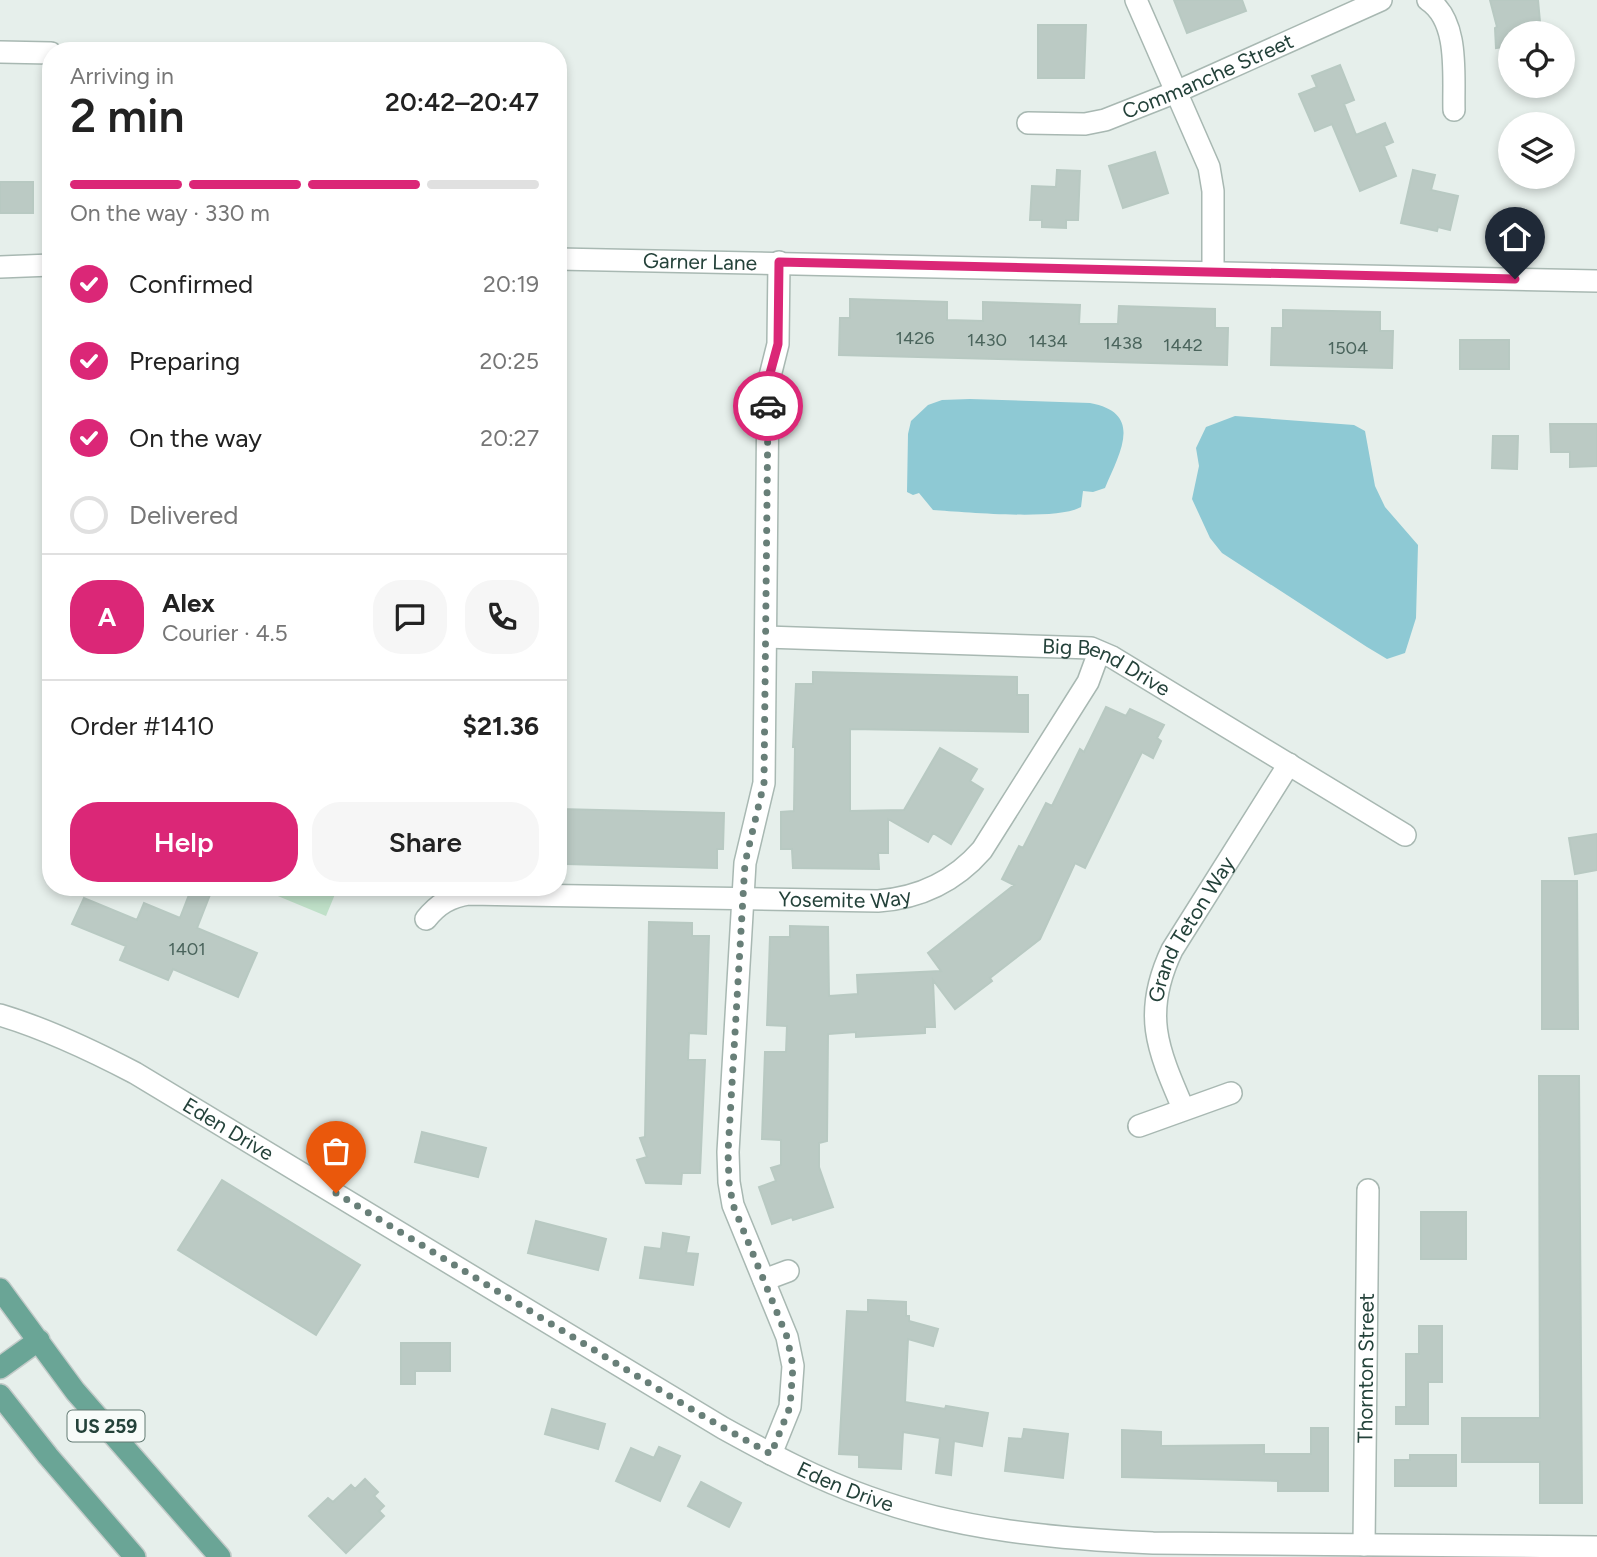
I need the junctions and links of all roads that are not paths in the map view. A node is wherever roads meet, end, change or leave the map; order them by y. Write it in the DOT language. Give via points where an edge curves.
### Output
graph roads {
  1 [pos="1136,0"];
  2 [pos="1381,0"];
  3 [pos="1428,0"];
  4 [pos="0,52"];
  5 [pos="42,54"];
  6 [pos="1176,92"];
  7 [pos="1454,110"];
  8 [pos="1028,123"];
  9 [pos="567,259"];
  10 [pos="779,262"];
  11 [pos="42,265"];
  12 [pos="0,267"];
  13 [pos="1213,272"];
  14 [pos="1597,281"];
  15 [pos="766,637"];
  16 [pos="1099,652"];
  17 [pos="1289,764"];
  18 [pos="1405,835"];
  19 [pos="567,895"];
  20 [pos="460,896"];
  21 [pos="742,897"];
  22 [pos="426,919"];
  23 [pos="0,1015"];
  24 [pos="1231,1093"];
  25 [pos="1183,1108"];
  26 [pos="1139,1126"];
  27 [pos="1367,1190"];
  28 [pos="788,1271"];
  29 [pos="764,1280"];
  30 [pos="0,1289"];
  31 [pos="38,1340"];
  32 [pos="0,1368"];
  33 [pos="0,1395"];
  34 [pos="771,1454"];
  35 [pos="1364,1545"];
  36 [pos="1597,1546"];
  37 [pos="135,1557"];
  38 [pos="220,1557"];
  1 -- 6 [label="street"];
  2 -- 6 [label="street, Commanche Street"];
  3 -- 7 [label="street" via="1449,25"];
  4 -- 5 [label="street"];
  6 -- 8 [label="street, Commanche Street" via="1099,122"];
  6 -- 13 [label="street" via="1211,173"];
  9 -- 10 [label="street, Garner Lane"];
  10 -- 13 [label="street, Garner Lane"];
  10 -- 15 [label="street" via="778,344 769,377"];
  11 -- 12 [label="street"];
  13 -- 14 [label="street, Garner Lane"];
  15 -- 16 [label="street, Big Bend Drive" via="1072,646"];
  15 -- 21 [label="street" via="764,783 746,850"];
  16 -- 17 [label="street, Big Bend Drive"];
  16 -- 21 [label="street, Yosemite Way" via="1088,682 990,839 950,878 892,900"];
  17 -- 18 [label="street, Big Bend Drive"];
  17 -- 25 [label="street, Grand Teton Way" via="1163,969 1156,1031"];
  19 -- 21 [label="street, Yosemite Way"];
  20 -- 22 [label="street, Yosemite Way" via="443,903"];
  21 -- 29 [label="street" via="729,1182 733,1205"];
  23 -- 34 [label="street, Eden Drive" via="84,1047 159,1086"];
  24 -- 25 [label="street"];
  25 -- 26 [label="street"];
  27 -- 35 [label="street, Thornton Street"];
  28 -- 29 [label="street"];
  29 -- 34 [label="street" via="787,1337 793,1366 790,1407"];
  30 -- 31 [label="main road, US 259"];
  31 -- 32 [label="main road"];
  31 -- 38 [label="main road, US 259" via="75,1391"];
  33 -- 37 [label="main road, US 259"];
  34 -- 35 [label="street, Eden Drive" via="869,1497 1002,1530 1143,1543"];
  35 -- 36 [label="street, Eden Drive"];
}
